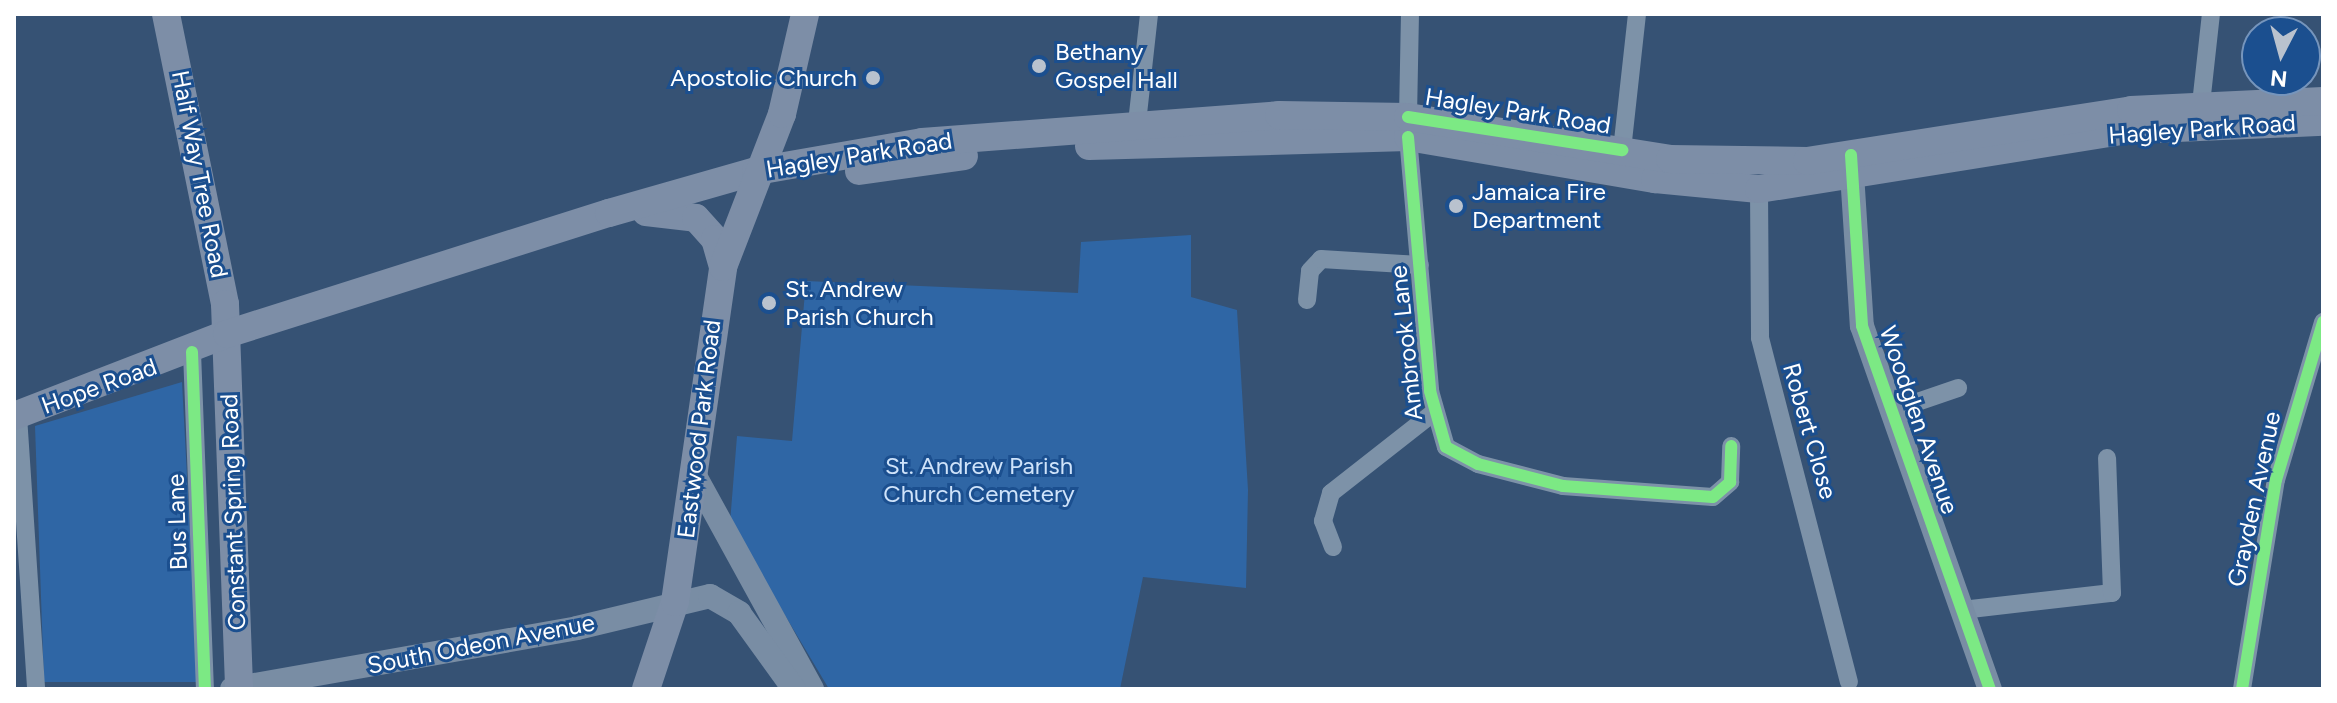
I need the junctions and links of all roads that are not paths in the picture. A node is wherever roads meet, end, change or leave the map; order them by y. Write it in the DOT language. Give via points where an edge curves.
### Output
graph roads {
  1 [pos="166,14"];
  2 [pos="805,14"];
  3 [pos="1149,14"];
  4 [pos="1410,14"];
  5 [pos="1637,14"];
  6 [pos="2211,14"];
  7 [pos="2323,101"];
  8 [pos="2201,104"];
  9 [pos="2323,122"];
  10 [pos="1137,123"];
  11 [pos="1408,127"];
  12 [pos="1622,150"];
  13 [pos="1851,167"];
  14 [pos="752,181"];
  15 [pos="1759,189"];
  16 [pos="609,213"];
  17 [pos="1420,265"];
  18 [pos="723,267"];
  19 [pos="1307,300"];
  20 [pos="2323,322"];
  21 [pos="227,334"];
  22 [pos="192,352"];
  23 [pos="1958,388"];
  24 [pos="1891,411"];
  25 [pos="1433,413"];
  26 [pos="16,416"];
  27 [pos="1731,446"];
  28 [pos="2107,458"];
  29 [pos="695,476"];
  30 [pos="1333,547"];
  31 [pos="675,602"];
  32 [pos="1962,610"];
  33 [pos="1849,682"];
  34 [pos="36,689"];
  35 [pos="205,689"];
  36 [pos="236,689"];
  37 [pos="646,689"];
  38 [pos="794,689"];
  39 [pos="812,689"];
  40 [pos="1990,689"];
  41 [pos="2242,689"];
  1 -- 21 [label="main road, Half Way Tree Road" via="211,209"];
  2 -- 14 [label="main road, Eastwood Park Road" via="782,114"];
  3 -- 10 [label="street"];
  4 -- 11 [label="street, Ambrook Lane"];
  5 -- 12 [label="street"];
  6 -- 8 [label="street"];
  7 -- 8 [label="main road, Hagley Park Road"];
  8 -- 13 [label="main road, Hagley Park Road"];
  9 -- 13 [label="main road, Hagley Park Road" via="2129,130"];
  10 -- 11 [label="main road, Hagley Park Road"];
  10 -- 14 [label="main road, Hagley Park Road" via="922,142"];
  11 -- 12 [label="main road, Hagley Park Road"];
  11 -- 14 [label="main road, Hagley Park Road" via="983,154"];
  11 -- 15 [label="main road, Hagley Park Road" via="1655,179"];
  11 -- 17 [label="street, Ambrook Lane"];
  12 -- 13 [label="main road, Hagley Park Road"];
  13 -- 15 [label="main road, Hagley Park Road"];
  13 -- 24 [label="main road, Woodglen Avenue" via="1862,326"];
  14 -- 16 [label="main road, Hagley Park Road"];
  14 -- 18 [label="main road, Eastwood Park Road"];
  15 -- 33 [label="street, Robert Close" via="1760,338"];
  16 -- 18 [label="main road" via="696,218 715,239"];
  16 -- 21 [label="main road, Hagley Park Road"];
  17 -- 19 [label="street" via="1321,259 1310,271"];
  17 -- 25 [label="street, Ambrook Lane"];
  18 -- 29 [label="main road, Eastwood Park Road"];
  20 -- 41 [label="street, Grayden Avenue" via="2276,480"];
  21 -- 22 [label="main road, Hope Road"];
  21 -- 36 [label="main road, Constant Spring Road"];
  22 -- 26 [label="main road, Hope Road"];
  22 -- 35 [label="street, Bus Lane"];
  23 -- 24 [label="street"];
  24 -- 32 [label="main road, Woodglen Avenue"];
  25 -- 27 [label="street, Ambrook Lane" via="1446,447 1469,461 1612,492 1722,495 1730,482"];
  25 -- 30 [label="street" via="1331,493 1323,521"];
  26 -- 34 [label="street"];
  28 -- 32 [label="street" via="2112,593"];
  29 -- 31 [label="main road, Eastwood Park Road"];
  29 -- 39 [label="main road"];
  31 -- 36 [label="main road, South Odeon Avenue" via="577,628"];
  31 -- 37 [label="main road, Eastwood Park Road"];
  31 -- 38 [label="main road, South Odeon Avenue" via="710,596 731,605"];
  32 -- 40 [label="main road, Woodglen Avenue"];
}
